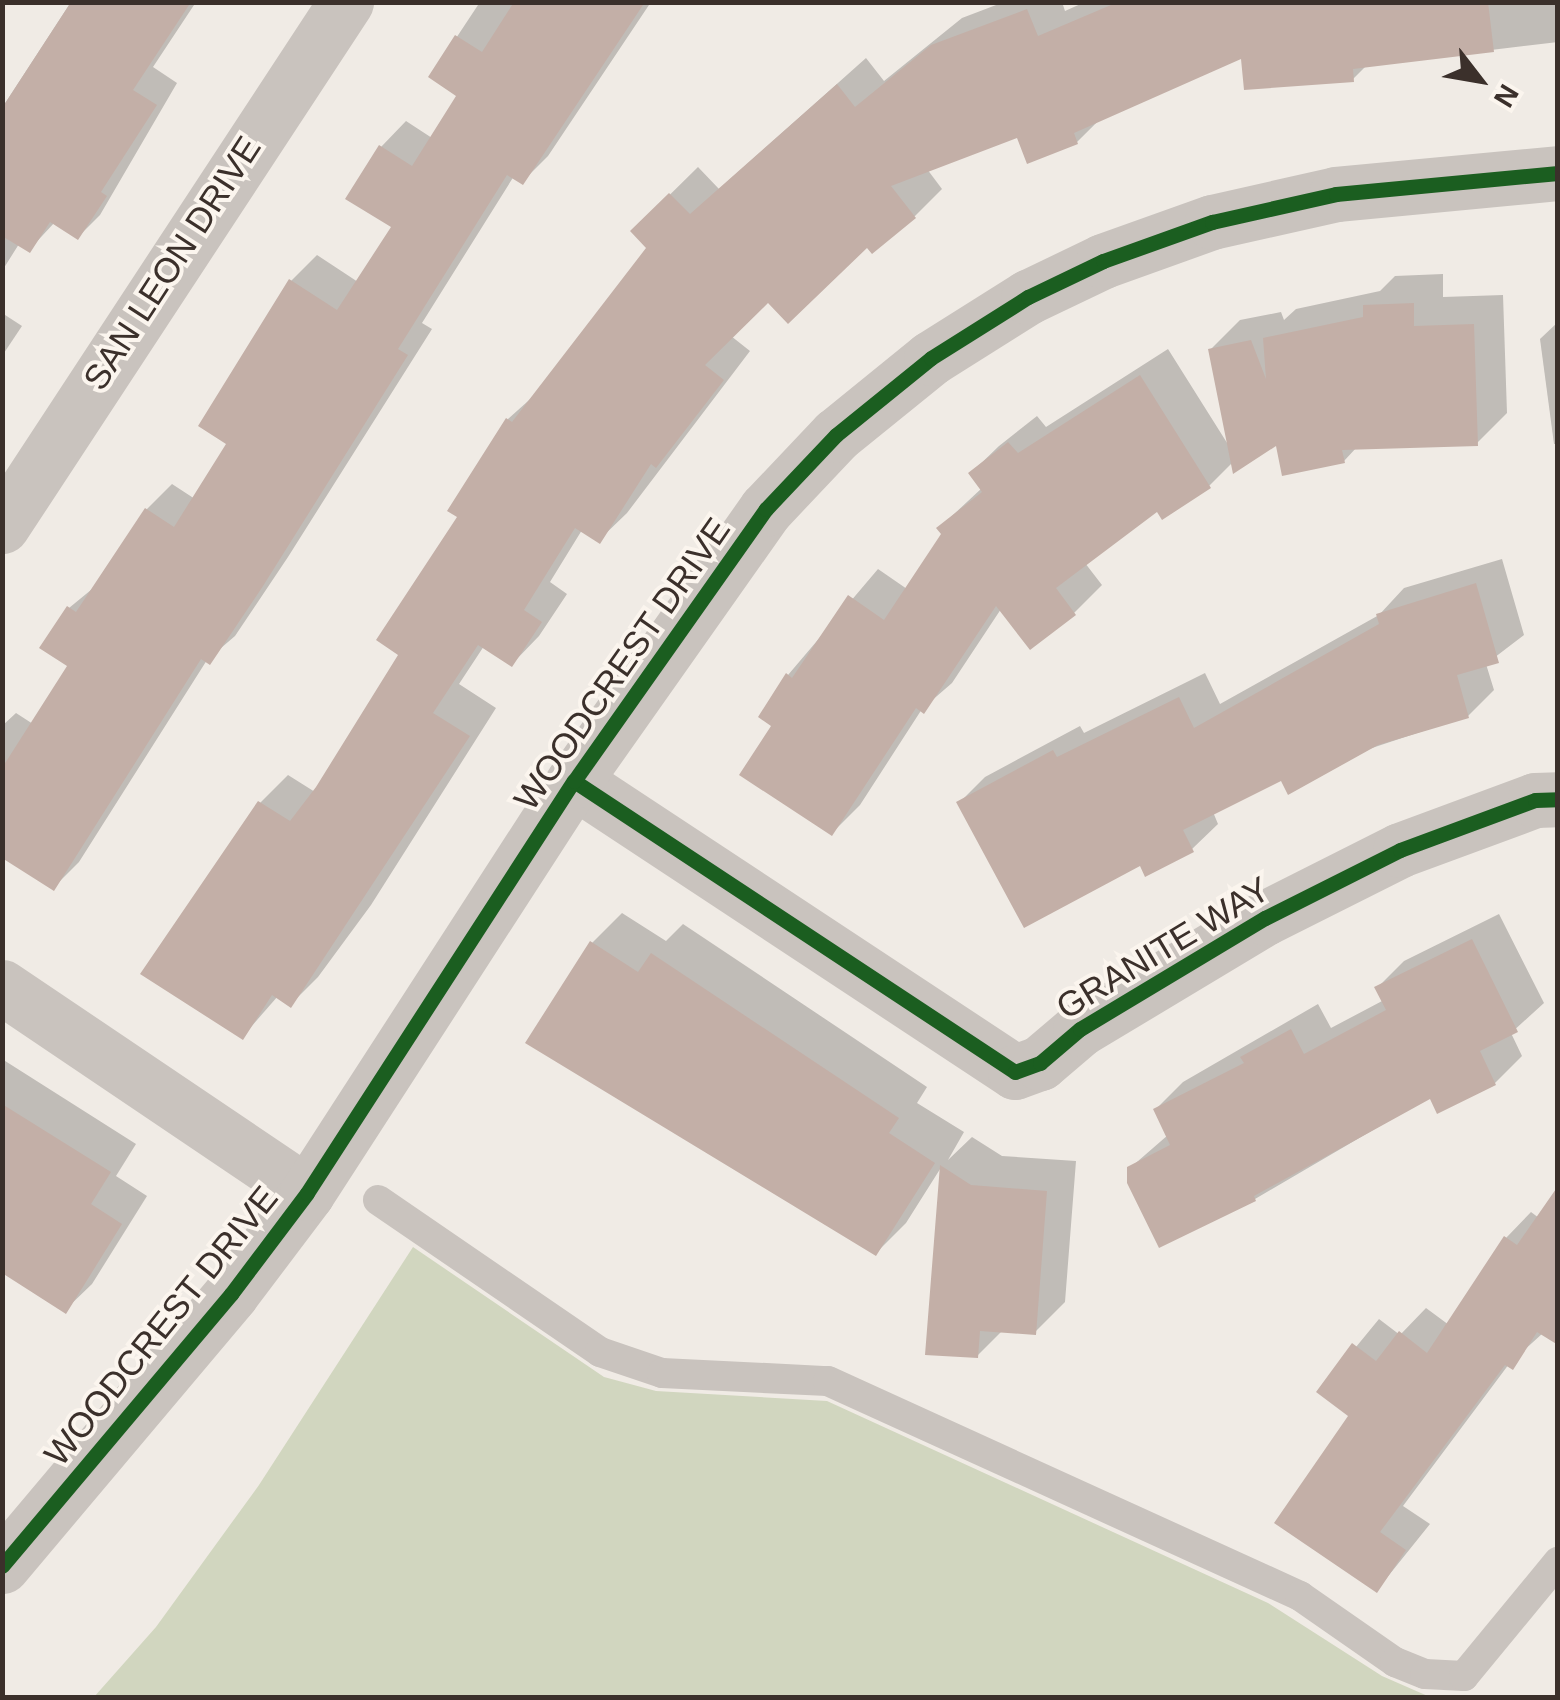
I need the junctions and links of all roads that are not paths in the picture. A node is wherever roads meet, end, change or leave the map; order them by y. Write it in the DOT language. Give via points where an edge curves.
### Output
graph roads {
  1 [pos="346,2"];
  2 [pos="1558,173"];
  3 [pos="2,526"];
  4 [pos="574,781"];
  5 [pos="1558,798"];
  6 [pos="2,987"];
  7 [pos="307,1193"];
  8 [pos="378,1200"];
  9 [pos="1558,1562"];
  10 [pos="2,1566"];
  1 -- 3 [label="street, SAN LEON DRIVE"];
  2 -- 4 [label="street, WOODCREST DRIVE" via="1336,194 1212,222 1103,262 930,358 836,435 766,509"];
  4 -- 5 [label="street, GRANITE WAY" via="1015,1072 1040,1063 1080,1029 1282,910 1400,850"];
  4 -- 7 [label="street, WOODCREST DRIVE"];
  6 -- 7 [label="street"];
  7 -- 10 [label="street, WOODCREST DRIVE" via="231,1294"];
  8 -- 9 [label="lane" via="600,1352 662,1374 828,1381 1300,1596 1395,1662 1425,1674 1464,1676"];
}
